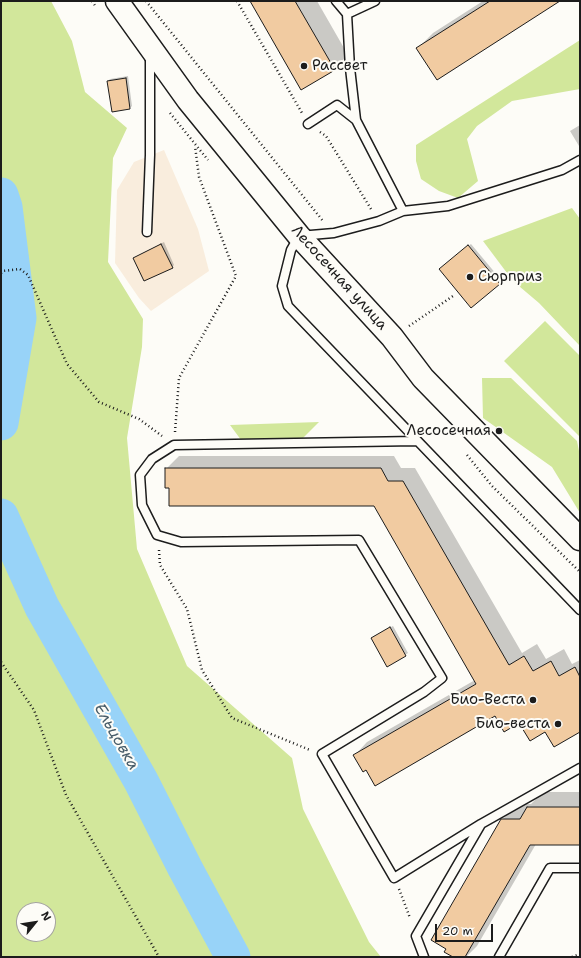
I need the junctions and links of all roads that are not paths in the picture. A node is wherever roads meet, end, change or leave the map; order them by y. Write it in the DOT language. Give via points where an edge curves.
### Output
graph roads {
  1 [pos="117,1"];
  2 [pos="336,1"];
  3 [pos="375,1"];
  4 [pos="348,14"];
  5 [pos="150,47"];
  6 [pos="356,120"];
  7 [pos="308,124"];
  8 [pos="579,164"];
  9 [pos="403,211"];
  10 [pos="147,232"];
  11 [pos="300,236"];
  12 [pos="416,441"];
  13 [pos="580,539"];
  14 [pos="580,610"];
  15 [pos="580,768"];
  16 [pos="481,824"];
  17 [pos="580,868"];
  18 [pos="424,957"];
  19 [pos="499,957"];
  1 -- 5 [label="street, Лесосечная улица"];
  2 -- 4 [label="lane"];
  3 -- 4 [label="lane"];
  4 -- 6 [label="lane" via="350,68"];
  5 -- 10 [label="lane"];
  5 -- 11 [label="street, Лесосечная улица" via="188,100"];
  6 -- 7 [label="lane" via="337,105"];
  6 -- 9 [label="lane"];
  8 -- 9 [label="lane" via="448,206"];
  9 -- 11 [label="lane" via="379,221 334,233"];
  11 -- 12 [label="lane" via="291,250 282,286 288,306"];
  11 -- 13 [label="street, Лесосечная улица" via="392,337 423,378"];
  12 -- 14 [label="lane"];
  12 -- 16 [label="lane" via="174,445 152,459 140,475 142,505 157,535 181,542 359,540 442,678 424,692 322,754 394,878"];
  15 -- 16 [label="lane"];
  16 -- 18 [label="lane" via="416,936"];
  17 -- 19 [label="lane" via="550,868"];
}
